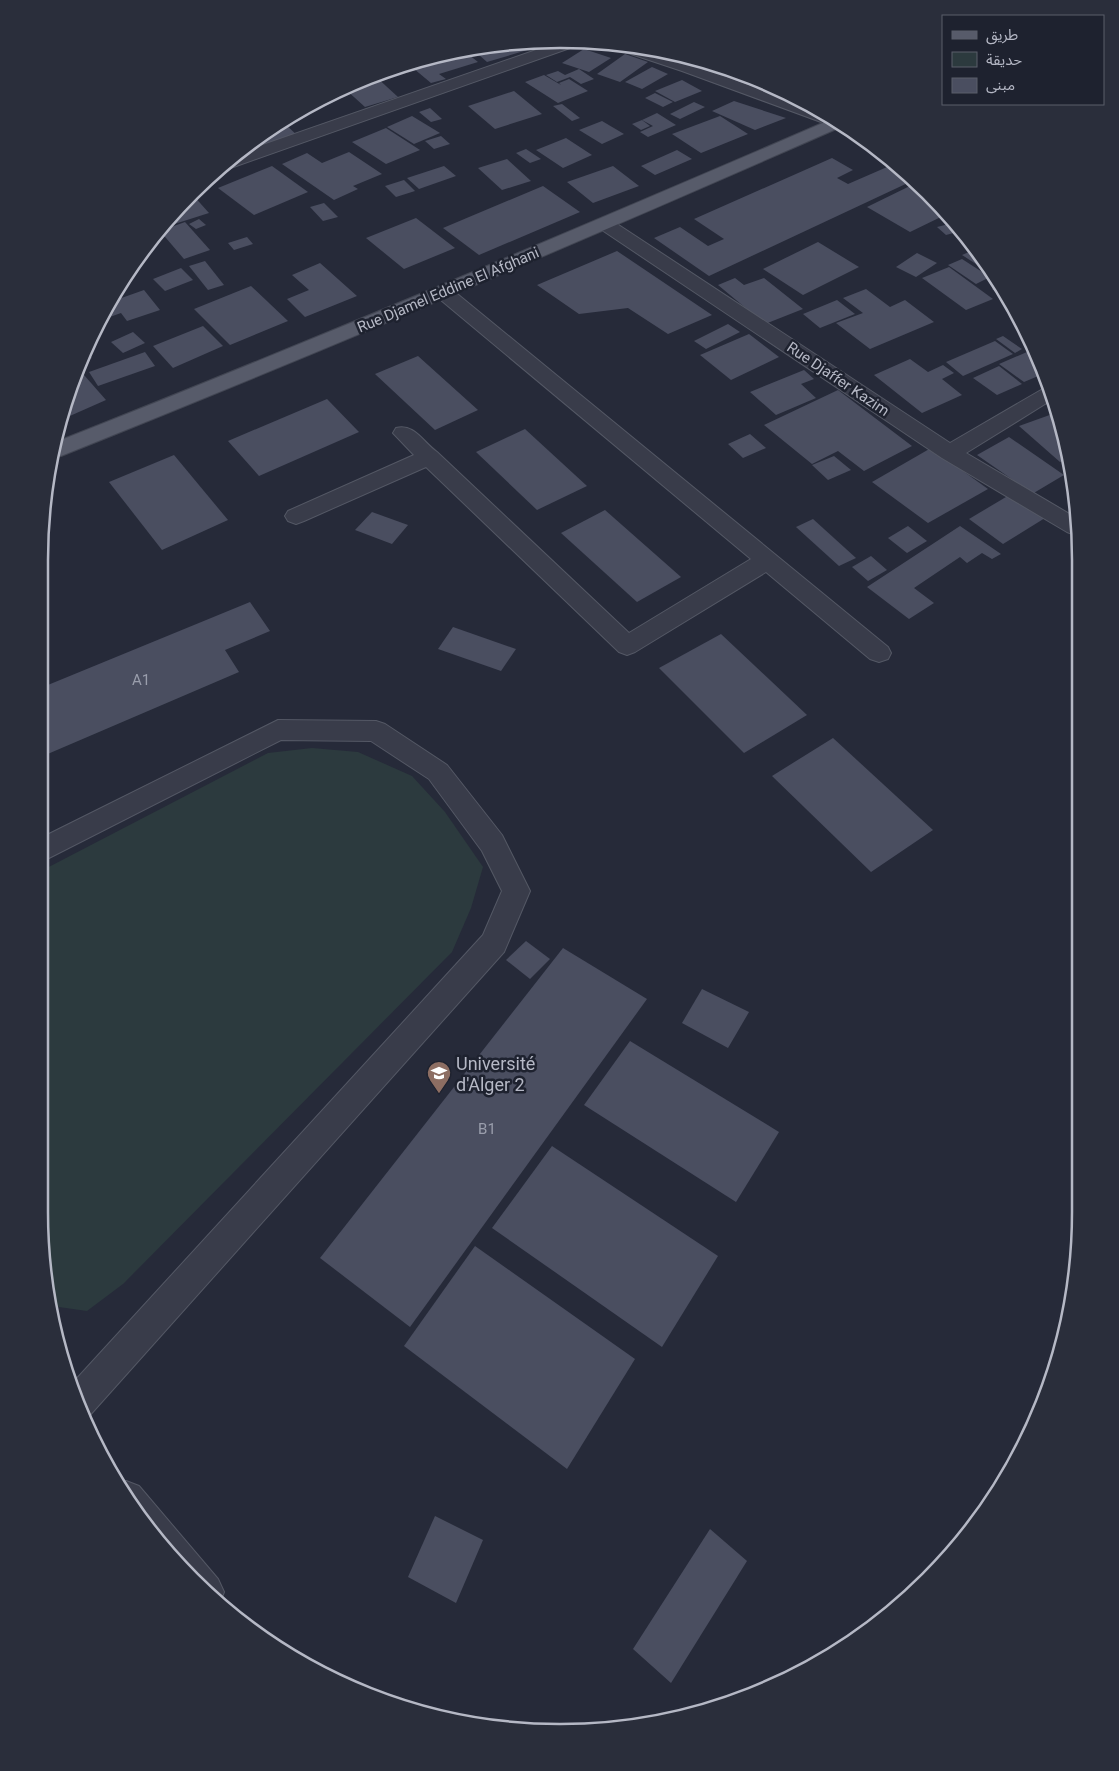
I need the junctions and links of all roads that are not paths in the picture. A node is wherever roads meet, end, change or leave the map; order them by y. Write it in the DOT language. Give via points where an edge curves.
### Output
graph roads {
  1 [pos="556,48"];
  2 [pos="651,56"];
  3 [pos="805,110"];
  4 [pos="830,125"];
  5 [pos="243,157"];
  6 [pos="605,224"];
  7 [pos="443,292"];
  8 [pos="1044,396"];
  9 [pos="403,433"];
  10 [pos="60,449"];
  11 [pos="950,454"];
  12 [pos="428,457"];
  13 [pos="296,516"];
  14 [pos="1070,524"];
  15 [pos="766,562"];
  16 [pos="879,653"];
  17 [pos="48,847"];
  18 [pos="83,1398"];
  1 -- 5 [label="street"];
  2 -- 3 [label="street"];
  4 -- 6 [label="main road, Rue Djamel Eddine El Afghani"];
  6 -- 7 [label="main road, Rue Djamel Eddine El Afghani"];
  6 -- 11 [label="street, Rue Djaffer Kazim"];
  7 -- 10 [label="main road, Rue Djamel Eddine El Afghani"];
  7 -- 15 [label="street"];
  8 -- 11 [label="street"];
  9 -- 12 [label="street"];
  11 -- 14 [label="street, Rue Djaffer Kazim"];
  12 -- 13 [label="street"];
  12 -- 15 [label="street" via="627,646"];
  15 -- 16 [label="street"];
  17 -- 18 [label="street" via="278,730 376,731 438,772 492,843 516,891 494,943"];
}
